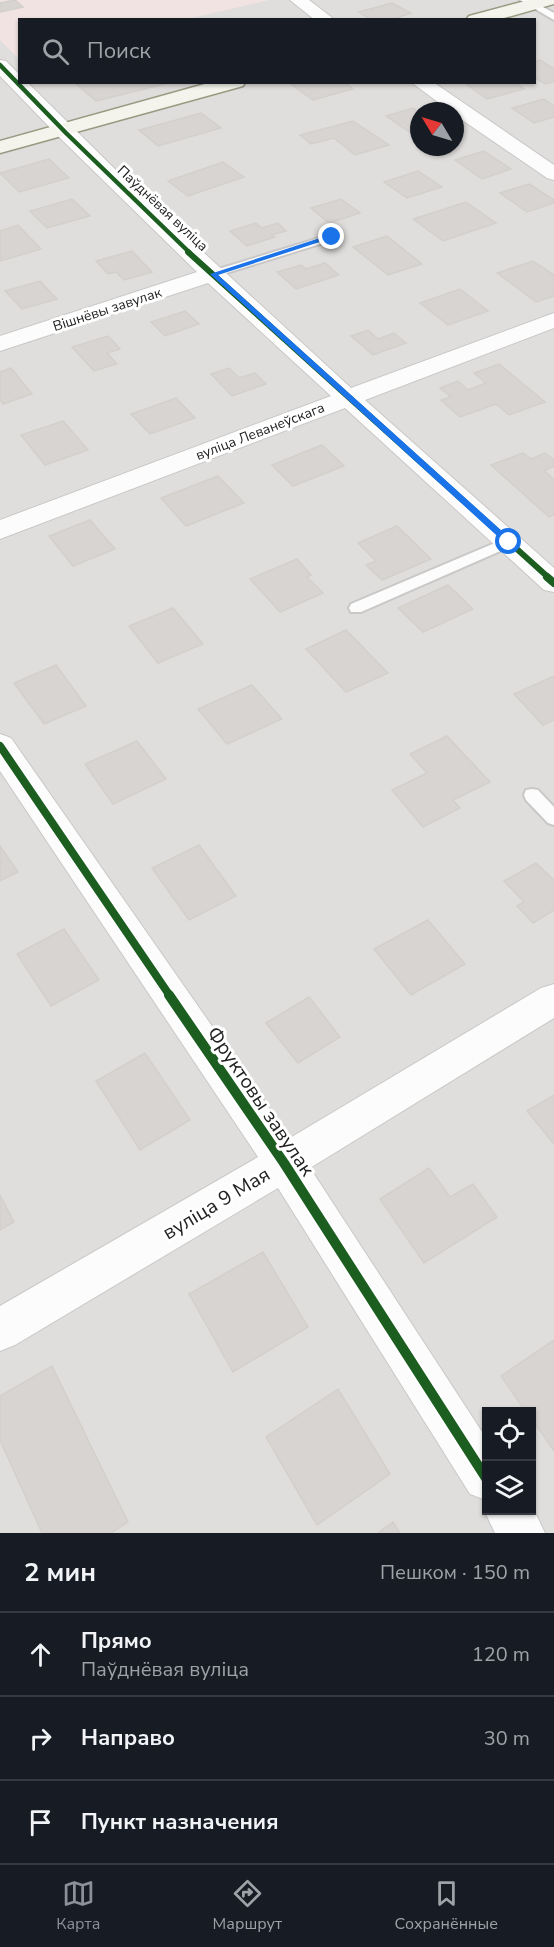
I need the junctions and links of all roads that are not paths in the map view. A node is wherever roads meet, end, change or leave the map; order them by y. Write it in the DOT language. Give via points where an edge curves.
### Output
graph roads {
  1 [pos="298,0"];
  2 [pos="535,2"];
  3 [pos="554,16"];
  4 [pos="324,18"];
  5 [pos="482,18"];
  6 [pos="0,64"];
  7 [pos="18,83"];
  8 [pos="18,84"];
  9 [pos="229,84"];
  10 [pos="423,84"];
  11 [pos="61,130"];
  12 [pos="0,147"];
  13 [pos="554,174"];
  14 [pos="332,237"];
  15 [pos="213,274"];
  16 [pos="554,320"];
  17 [pos="0,344"];
  18 [pos="348,398"];
  19 [pos="0,530"];
  20 [pos="509,542"];
  21 [pos="554,583"];
  22 [pos="356,608"];
  23 [pos="4,761"];
  24 [pos="532,795"];
  25 [pos="554,818"];
  26 [pos="554,999"];
  27 [pos="284,1163"];
  28 [pos="0,1330"];
  29 [pos="482,1472"];
  30 [pos="510,1515"];
  31 [pos="522,1533"];
  1 -- 4 [label="street"];
  2 -- 3 [label="lane"];
  2 -- 5 [label="main road"];
  6 -- 7 [label="street, Паўднёвая вуліца"];
  8 -- 11 [label="street, Паўднёвая вуліца"];
  9 -- 11 [label="main road"];
  10 -- 13 [label="street"];
  11 -- 12 [label="main road"];
  11 -- 15 [label="street, Паўднёвая вуліца"];
  14 -- 15 [label="lane"];
  15 -- 17 [label="street, Вішнёвы завулак"];
  15 -- 18 [label="street, Паўднёвая вуліца"];
  16 -- 18 [label="street, вуліца Леванеўскага"];
  18 -- 19 [label="street, вуліца Леванеўскага"];
  18 -- 20 [label="street, Паўднёвая вуліца"];
  20 -- 21 [label="street, Паўднёвая вуліца"];
  20 -- 22 [label="lane"];
  23 -- 27 [label="street, Фруктовы завулак"];
  24 -- 25 [label="lane"];
  26 -- 27 [label="street, вуліца 9 Мая"];
  27 -- 28 [label="street, вуліца 9 Мая"];
  27 -- 29 [label="street, Фруктовы завулак"];
  30 -- 31 [label="street"];
}
